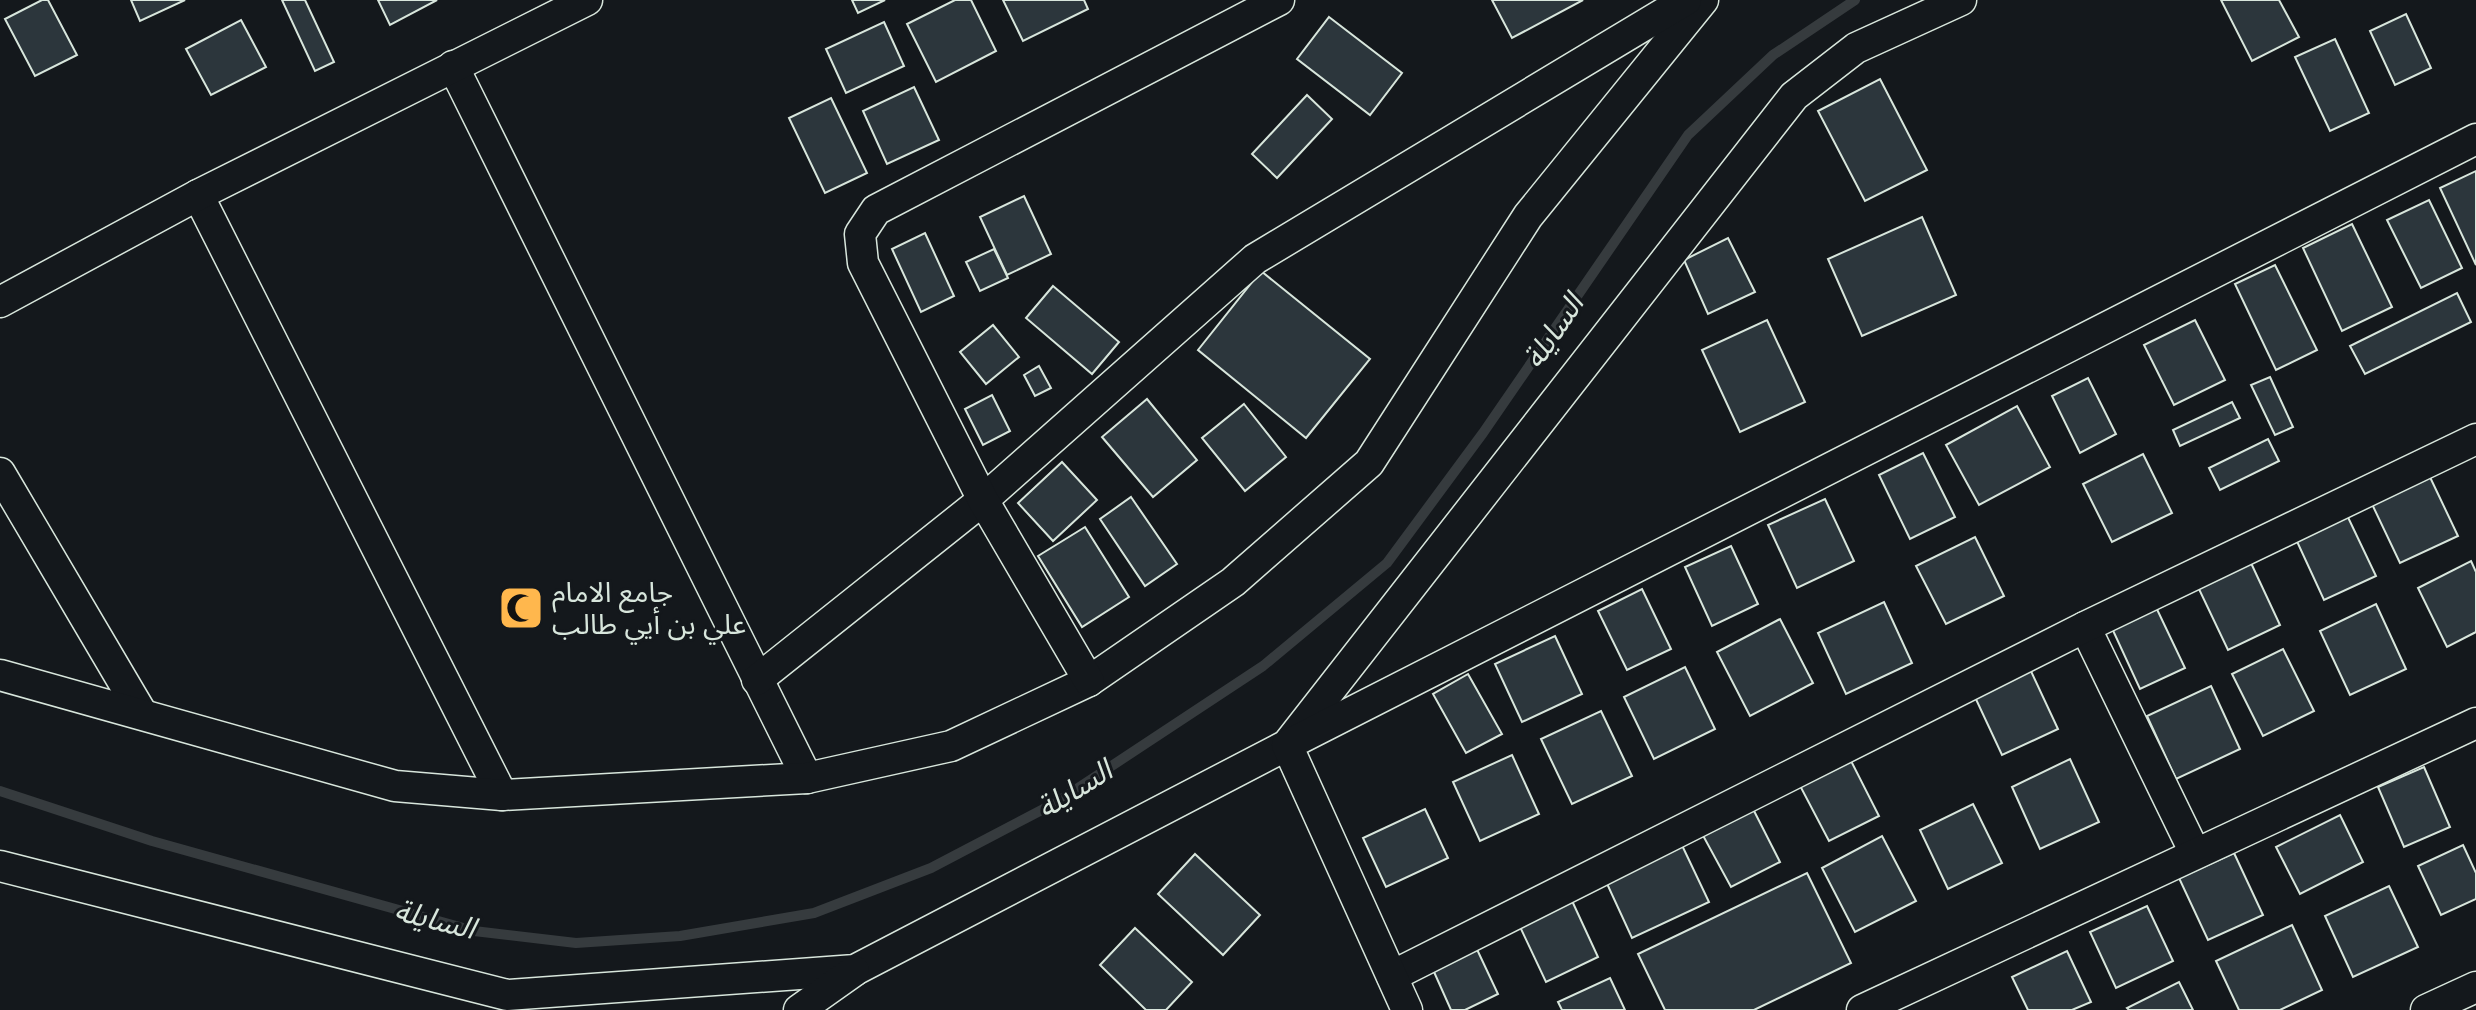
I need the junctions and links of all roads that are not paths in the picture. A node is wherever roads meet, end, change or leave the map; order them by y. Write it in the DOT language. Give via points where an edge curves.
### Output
graph roads {
  1 [pos="587,0"];
  2 [pos="1279,0"];
  3 [pos="1686,0"];
  4 [pos="1703,0"];
  5 [pos="1961,0"];
  6 [pos="453,66"];
  7 [pos="2476,139"];
  8 [pos="198,195"];
  9 [pos="0,302"];
  10 [pos="2476,439"];
  11 [pos="0,473"];
  12 [pos="983,500"];
  13 [pos="2085,627"];
  14 [pos="0,675"];
  15 [pos="757,680"];
  16 [pos="1089,681"];
  17 [pos="141,712"];
  18 [pos="2476,723"];
  19 [pos="1287,745"];
  20 [pos="807,778"];
  21 [pos="502,795"];
  22 [pos="2195,853"];
  23 [pos="0,866"];
  24 [pos="855,970"];
  25 [pos="1392,976"];
  26 [pos="2476,987"];
  27 [pos="513,1002"];
  28 [pos="799,1010"];
  29 [pos="1407,1010"];
  30 [pos="1862,1010"];
  31 [pos="2426,1010"];
  1 -- 6 [label="street"];
  2 -- 12 [label="street" via="876,210 860,234 863,263"];
  3 -- 12 [label="street" via="1255,259"];
  4 -- 16 [label="street" via="1528,216 1369,463 1233,582"];
  5 -- 19 [label="street" via="1856,48 1794,96"];
  6 -- 8 [label="street"];
  6 -- 15 [label="street"];
  7 -- 19 [label="street"];
  8 -- 9 [label="street"];
  8 -- 21 [label="street"];
  10 -- 13 [label="street"];
  11 -- 17 [label="street"];
  12 -- 15 [label="street"];
  12 -- 16 [label="street"];
  13 -- 22 [label="street"];
  13 -- 25 [label="street"];
  14 -- 17 [label="street"];
  15 -- 20 [label="street"];
  16 -- 20 [label="street" via="951,746"];
  17 -- 21 [label="street" via="395,786"];
  18 -- 22 [label="street"];
  19 -- 24 [label="street"];
  19 -- 25 [label="street"];
  20 -- 21 [label="street"];
  22 -- 30 [label="street"];
  23 -- 27 [label="street"];
  24 -- 27 [label="street"];
  24 -- 28 [label="street"];
  25 -- 29 [label="street"];
  26 -- 31 [label="street"];
}
